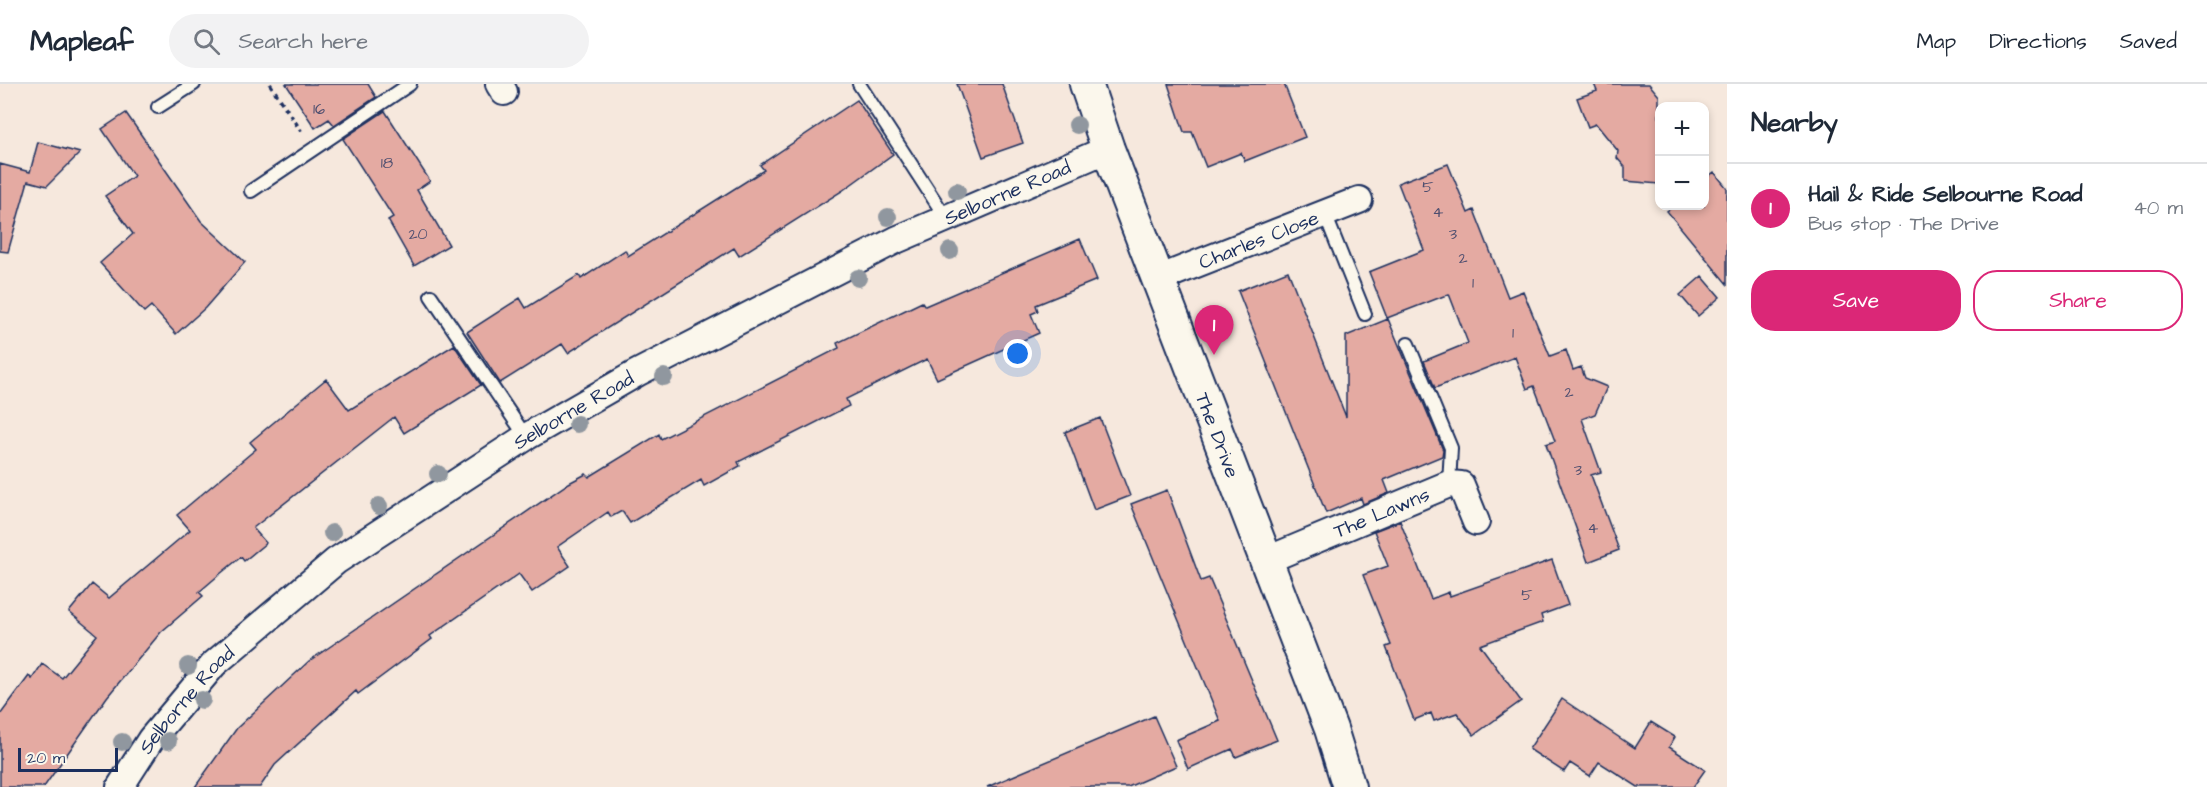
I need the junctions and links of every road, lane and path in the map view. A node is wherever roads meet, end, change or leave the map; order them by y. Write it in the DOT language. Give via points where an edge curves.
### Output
graph roads {
  1 [pos="194,84"];
  2 [pos="270,84"];
  3 [pos="410,84"];
  4 [pos="859,84"];
  5 [pos="1086,84"];
  6 [pos="158,107"];
  7 [pos="314,148"];
  8 [pos="1108,148"];
  9 [pos="251,191"];
  10 [pos="1359,200"];
  11 [pos="1325,214"];
  12 [pos="946,218"];
  13 [pos="1158,279"];
  14 [pos="431,296"];
  15 [pos="1365,314"];
  16 [pos="1408,344"];
  17 [pos="526,437"];
  18 [pos="1449,484"];
  19 [pos="1476,522"];
  20 [pos="1267,560"];
  21 [pos="120,787"];
  22 [pos="1349,787"];
  1 -- 6 [label="lane"];
  2 -- 7 [label="path"];
  3 -- 7 [label="lane"];
  4 -- 12 [label="lane"];
  5 -- 8 [label="street, The Drive"];
  7 -- 9 [label="lane"];
  8 -- 12 [label="street, Selborne Road"];
  8 -- 13 [label="street, The Drive"];
  10 -- 11 [label="street, Charles Close"];
  11 -- 13 [label="street, Charles Close"];
  11 -- 15 [label="lane"];
  12 -- 17 [label="street, Selborne Road" via="637,373"];
  13 -- 20 [label="street, The Drive"];
  14 -- 17 [label="lane"];
  16 -- 18 [label="lane" via="1451,448"];
  17 -- 21 [label="street, Selborne Road" via="336,561 214,664 151,739"];
  18 -- 19 [label="street, The Lawns" via="1461,485"];
  18 -- 20 [label="street, The Lawns"];
  20 -- 22 [label="street, The Drive"];
}
